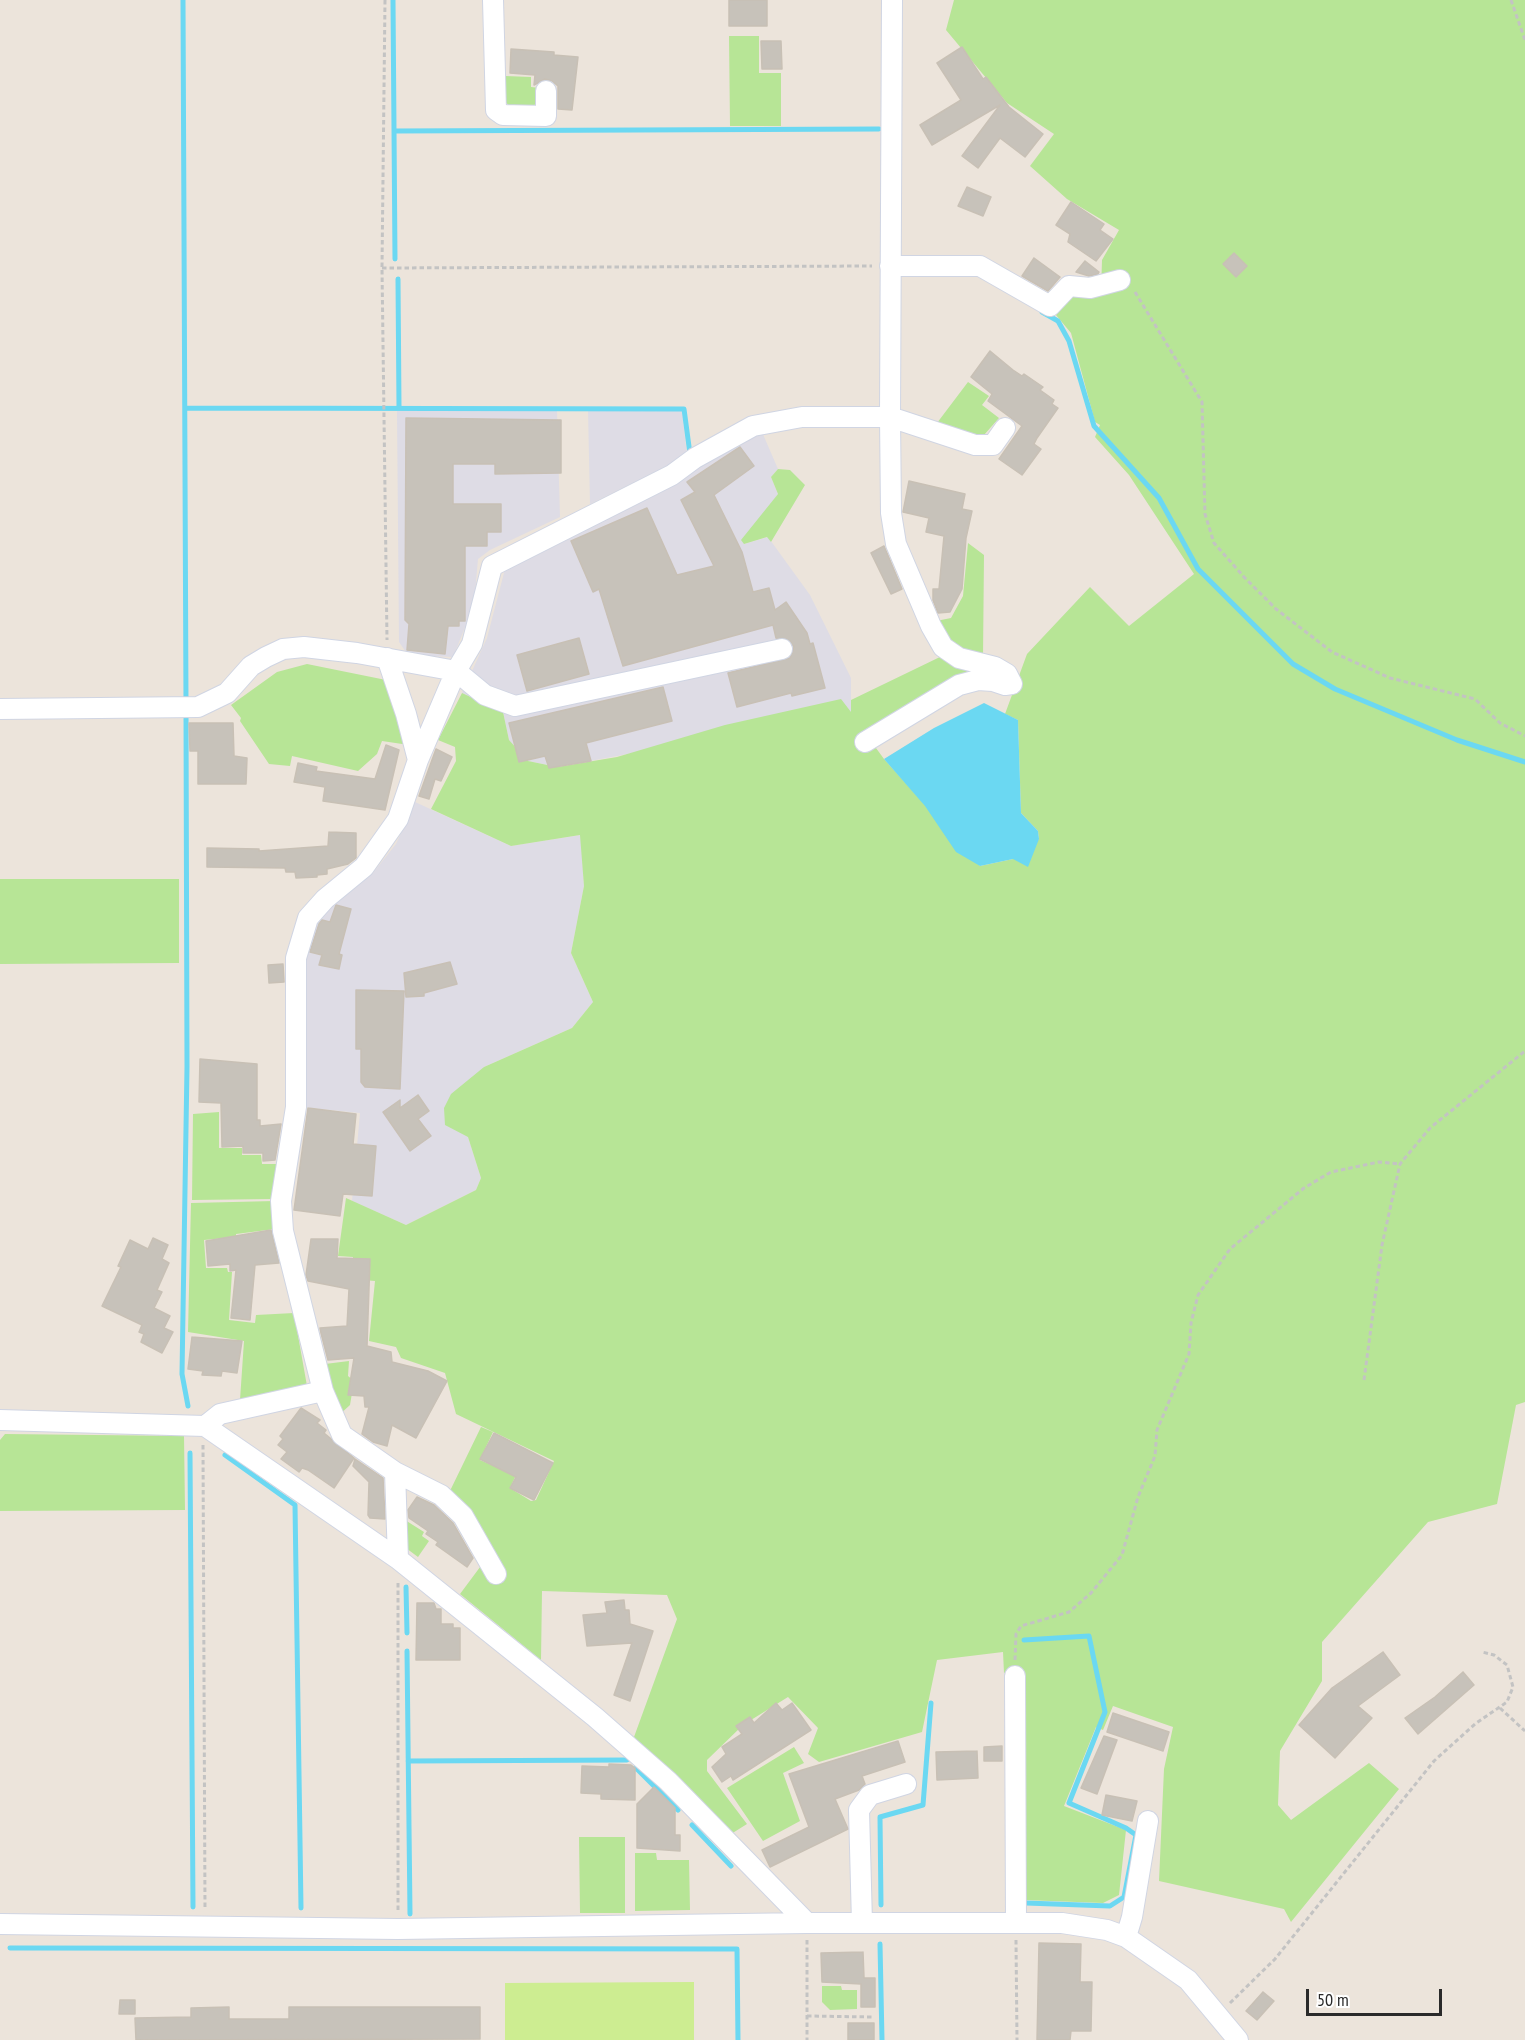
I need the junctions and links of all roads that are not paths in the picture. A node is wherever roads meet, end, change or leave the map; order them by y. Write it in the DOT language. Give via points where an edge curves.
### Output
graph roads {
  1 [pos="493,0"];
  2 [pos="892,0"];
  3 [pos="546,91"];
  4 [pos="890,266"];
  5 [pos="1120,280"];
  6 [pos="890,417"];
  7 [pos="1005,428"];
  8 [pos="782,649"];
  9 [pos="387,658"];
  10 [pos="456,671"];
  11 [pos="0,709"];
  12 [pos="865,742"];
  13 [pos="418,760"];
  14 [pos="323,1391"];
  15 [pos="0,1420"];
  16 [pos="205,1426"];
  17 [pos="395,1472"];
  18 [pos="399,1559"];
  19 [pos="496,1574"];
  20 [pos="1015,1676"];
  21 [pos="906,1784"];
  22 [pos="1148,1821"];
  23 [pos="807,1923"];
  24 [pos="862,1923"];
  25 [pos="1016,1923"];
  26 [pos="0,1924"];
  27 [pos="1126,1937"];
  28 [pos="1238,2040"];
  1 -- 3 [label="street" via="495,110 503,115 546,116"];
  2 -- 4 [label="street"];
  4 -- 5 [label="street" via="980,266 1050,306 1069,286 1090,288"];
  4 -- 6 [label="street"];
  6 -- 7 [label="street" via="975,445 993,445"];
  6 -- 10 [label="street" via="802,417 753,426 672,475 492,566 472,644"];
  6 -- 12 [label="street" via="891,513 896,544 931,626 943,647 959,658 995,667 1007,674 1012,684 978,680 959,685"];
  8 -- 10 [label="street" via="515,706 485,696"];
  9 -- 10 [label="street"];
  9 -- 11 [label="street" via="304,647 283,649 252,666 227,693 198,707"];
  9 -- 13 [label="street"];
  10 -- 13 [label="street"];
  13 -- 14 [label="street" via="398,819 364,867 308,918 296,958 296,1107 283,1179 283,1231"];
  14 -- 16 [label="street" via="220,1414"];
  14 -- 17 [label="street" via="342,1435"];
  15 -- 16 [label="street"];
  16 -- 18 [label="street"];
  17 -- 18 [label="street"];
  17 -- 19 [label="street" via="441,1495 463,1516"];
  18 -- 23 [label="street" via="668,1781"];
  20 -- 25 [label="street"];
  21 -- 24 [label="street" via="870,1795 859,1809"];
  22 -- 27 [label="street"];
  23 -- 24 [label="street"];
  23 -- 26 [label="street" via="398,1929"];
  24 -- 25 [label="street"];
  25 -- 27 [label="street" via="1062,1923"];
  27 -- 28 [label="street" via="1188,1980"];
}
